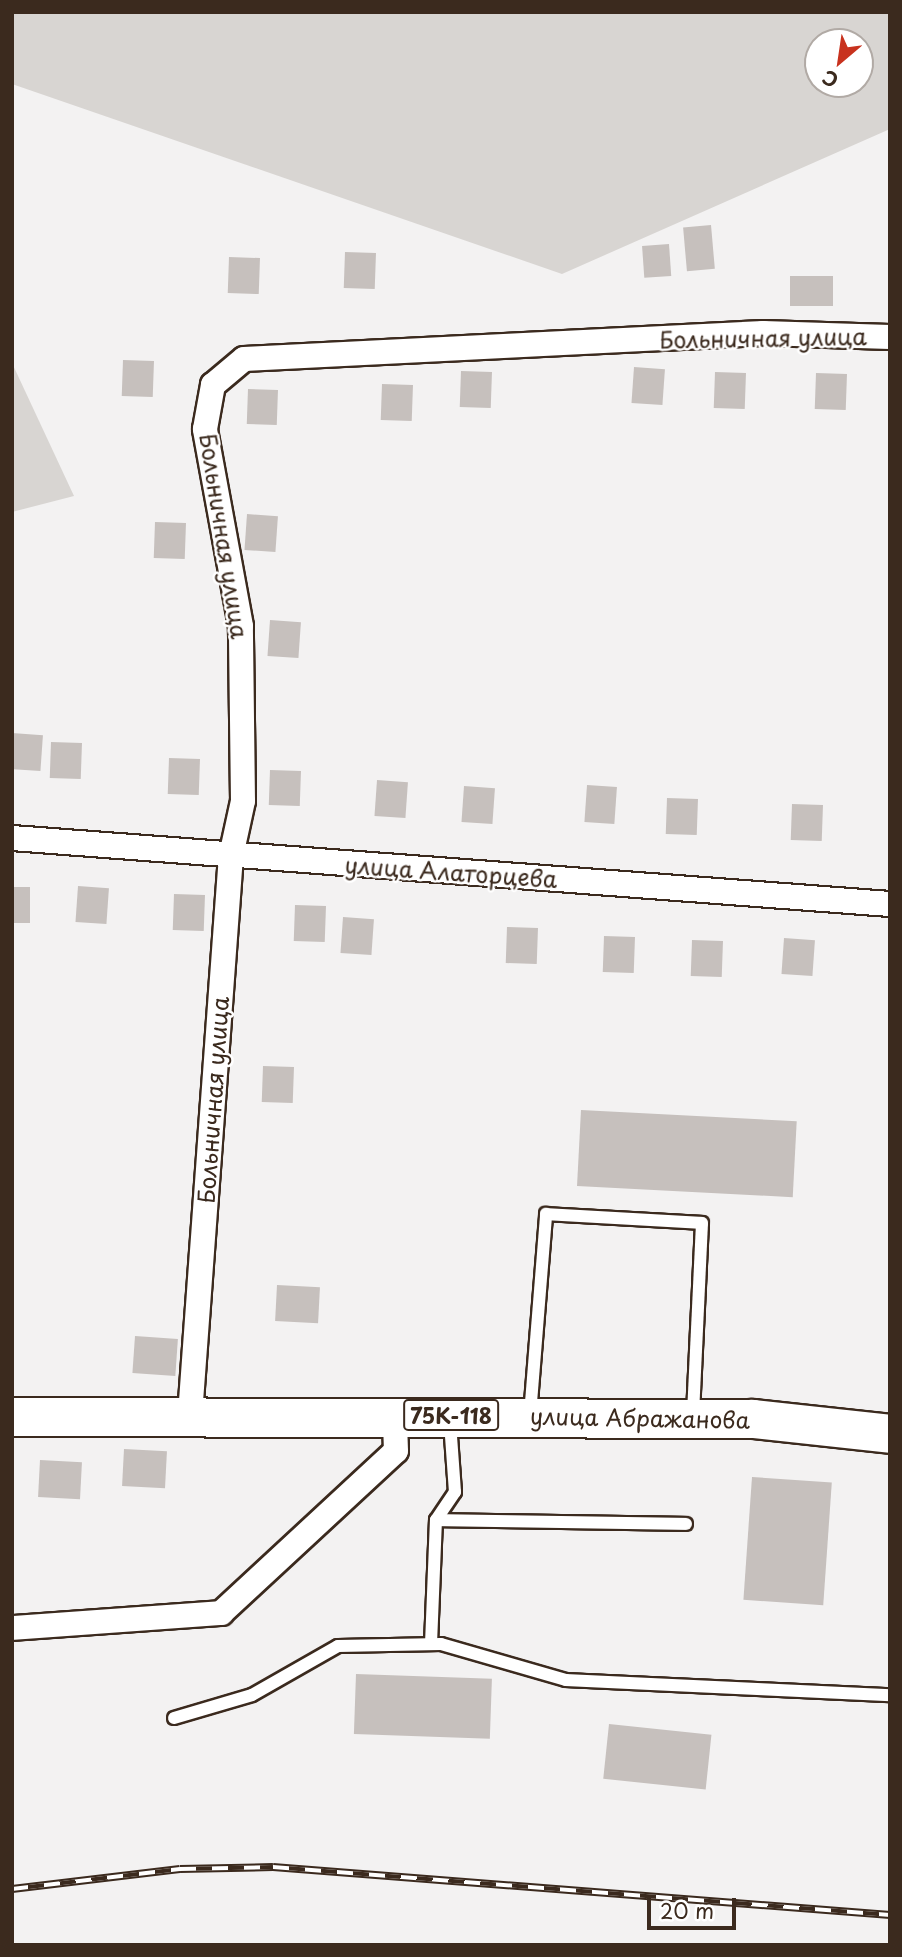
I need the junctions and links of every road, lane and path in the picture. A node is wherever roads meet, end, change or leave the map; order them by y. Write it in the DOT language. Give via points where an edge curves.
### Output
graph roads {
  1 [pos="890,337"];
  2 [pos="12,838"];
  3 [pos="231,856"];
  4 [pos="890,904"];
  5 [pos="395,1414"];
  6 [pos="190,1415"];
  7 [pos="449,1415"];
  8 [pos="530,1416"];
  9 [pos="12,1417"];
  10 [pos="692,1418"];
  11 [pos="890,1434"];
  12 [pos="436,1520"];
  13 [pos="686,1524"];
  14 [pos="12,1628"];
  15 [pos="431,1644"];
  16 [pos="890,1695"];
  17 [pos="174,1718"];
  1 -- 3 [label="street, Больничная улица" via="763,333 244,359 213,385 205,429 240,626 243,801"];
  2 -- 3 [label="street, улица Алаторцева"];
  3 -- 4 [label="street, улица Алаторцева"];
  3 -- 6 [label="street, Больничная улица"];
  5 -- 6 [label="main road, улица Абражанова / 75К-118"];
  5 -- 7 [label="main road, улица Абражанова / 75К-118"];
  5 -- 14 [label="street" via="396,1451 221,1613"];
  6 -- 9 [label="main road, улица Абражанова / 75К-118"];
  7 -- 8 [label="main road, улица Абражанова / 75К-118"];
  7 -- 12 [label="lane" via="455,1492"];
  8 -- 10 [label="main road, улица Абражанова / 75К-118"];
  8 -- 10 [label="lane" via="546,1214 702,1223"];
  10 -- 11 [label="main road, улица Абражанова / 75К-118"];
  12 -- 13 [label="lane"];
  12 -- 15 [label="lane"];
  15 -- 16 [label="lane" via="566,1680"];
  15 -- 17 [label="lane" via="338,1646 252,1695"];
}
